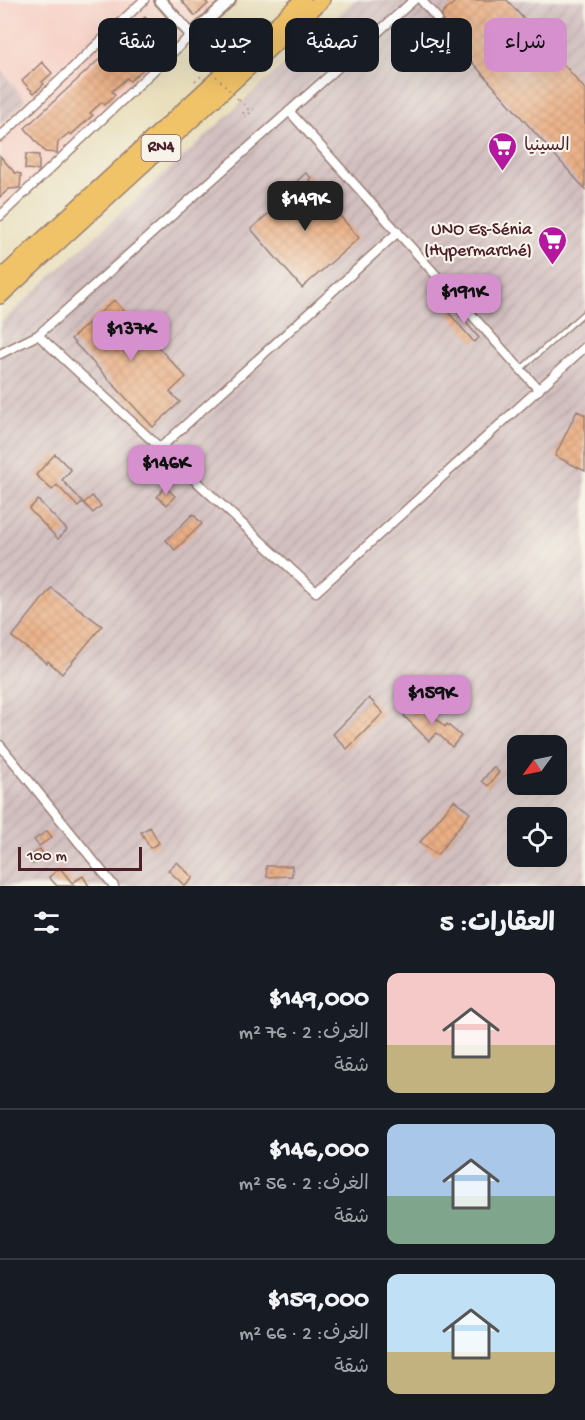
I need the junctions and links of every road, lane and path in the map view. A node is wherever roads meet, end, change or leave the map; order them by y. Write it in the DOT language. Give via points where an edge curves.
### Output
graph roads {
  1 [pos="144,0"];
  2 [pos="160,0"];
  3 [pos="230,0"];
  4 [pos="303,0"];
  5 [pos="322,0"];
  6 [pos="414,0"];
  7 [pos="421,0"];
  8 [pos="210,18"];
  9 [pos="437,18"];
  10 [pos="189,33"];
  11 [pos="189,37"];
  12 [pos="212,72"];
  13 [pos="254,109"];
  14 [pos="290,111"];
  15 [pos="0,137"];
  16 [pos="0,216"];
  17 [pos="398,232"];
  18 [pos="0,279"];
  19 [pos="0,296"];
  20 [pos="585,312"];
  21 [pos="38,336"];
  22 [pos="585,347"];
  23 [pos="0,354"];
  24 [pos="521,370"];
  25 [pos="539,390"];
  26 [pos="160,448"];
  27 [pos="0,746"];
  28 [pos="114,886"];
  1 -- 15 [label="street"];
  2 -- 10 [label="street"];
  3 -- 8 [label="street"];
  4 -- 18 [label="highway, RN4"];
  5 -- 19 [label="highway, RN4"];
  6 -- 14 [label="street"];
  7 -- 9 [label="street"];
  11 -- 16 [label="street"];
  12 -- 13 [label="path, bridge" via="248,109 242,114 246,117"];
  14 -- 17 [label="street"];
  14 -- 21 [label="street"];
  17 -- 24 [label="street"];
  17 -- 26 [label="street"];
  20 -- 24 [label="lane"];
  21 -- 23 [label="street"];
  21 -- 26 [label="street"];
  22 -- 25 [label="street"];
  24 -- 25 [label="street"];
  25 -- 26 [label="street" via="316,592"];
  27 -- 28 [label="street"];
}
